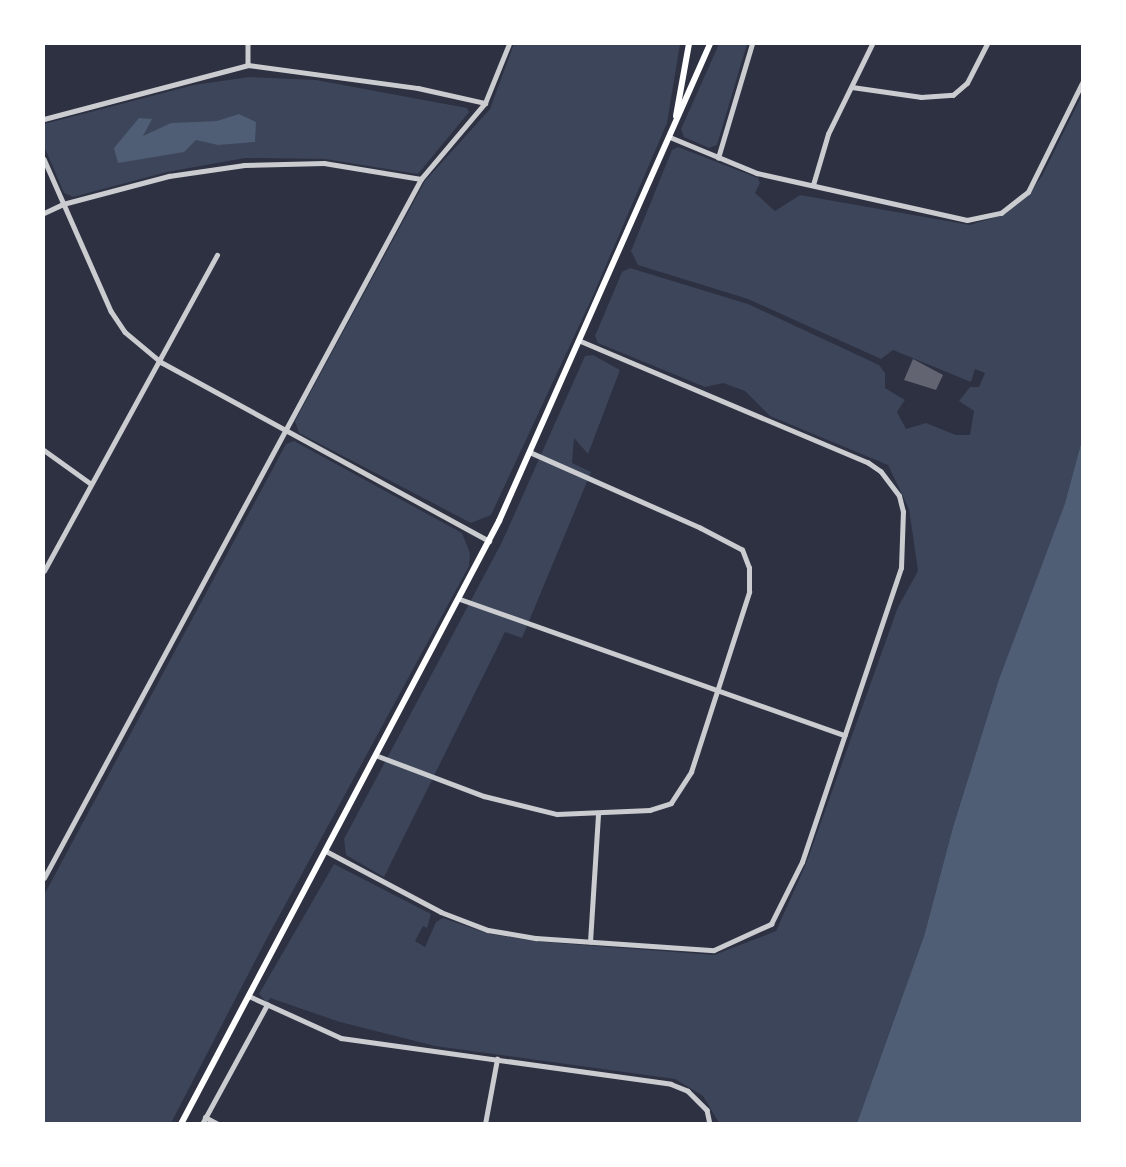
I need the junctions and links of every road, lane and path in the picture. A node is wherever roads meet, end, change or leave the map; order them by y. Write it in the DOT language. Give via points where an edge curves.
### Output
graph roads {
  1 [pos="248,44"];
  2 [pos="509,44"];
  3 [pos="690,44"];
  4 [pos="710,44"];
  5 [pos="752,44"];
  6 [pos="873,44"];
  7 [pos="987,44"];
  8 [pos="248,65"];
  9 [pos="1083,83"];
  10 [pos="852,87"];
  11 [pos="485,103"];
  12 [pos="44,119"];
  13 [pos="670,137"];
  14 [pos="718,158"];
  15 [pos="44,159"];
  16 [pos="421,179"];
  17 [pos="813,185"];
  18 [pos="63,204"];
  19 [pos="44,213"];
  20 [pos="218,255"];
  21 [pos="581,342"];
  22 [pos="161,362"];
  23 [pos="284,431"];
  24 [pos="44,450"];
  25 [pos="531,453"];
  26 [pos="90,483"];
  27 [pos="489,541"];
  28 [pos="44,570"];
  29 [pos="460,600"];
  30 [pos="717,693"];
  31 [pos="845,735"];
  32 [pos="378,756"];
  33 [pos="598,814"];
  34 [pos="326,851"];
  35 [pos="44,878"];
  36 [pos="590,942"];
  37 [pos="249,996"];
  38 [pos="267,1005"];
  39 [pos="497,1059"];
  40 [pos="205,1117"];
  41 [pos="181,1124"];
  42 [pos="202,1124"];
  43 [pos="218,1124"];
  44 [pos="485,1124"];
  45 [pos="710,1124"];
  1 -- 8 [label="street"];
  2 -- 11 [label="street"];
  3 -- 13 [label="main road"];
  4 -- 13 [label="main road"];
  5 -- 14 [label="street"];
  6 -- 10 [label="street"];
  7 -- 10 [label="street" via="967,83 953,95 921,97"];
  8 -- 11 [label="street" via="340,75"];
  8 -- 12 [label="street"];
  9 -- 17 [label="street" via="1028,192 1000,213 967,220"];
  10 -- 17 [label="street" via="828,134"];
  11 -- 16 [label="street"];
  13 -- 14 [label="street"];
  13 -- 21 [label="main road"];
  14 -- 17 [label="street" via="757,173"];
  15 -- 18 [label="street"];
  16 -- 18 [label="street" via="324,163 244,165 169,176"];
  16 -- 23 [label="street"];
  18 -- 19 [label="street"];
  18 -- 22 [label="street" via="111,312 125,332"];
  20 -- 22 [label="street"];
  21 -- 25 [label="main road"];
  21 -- 31 [label="street" via="868,464 891,483 903,512 901,568"];
  22 -- 23 [label="street"];
  22 -- 26 [label="street"];
  23 -- 27 [label="street"];
  23 -- 35 [label="street"];
  24 -- 26 [label="street"];
  25 -- 27 [label="main road"];
  25 -- 30 [label="street" via="742,550 749,568 749,592"];
  26 -- 28 [label="street"];
  27 -- 29 [label="main road"];
  29 -- 30 [label="street"];
  29 -- 32 [label="main road"];
  30 -- 31 [label="street"];
  30 -- 33 [label="street" via="691,771 671,803 650,810"];
  31 -- 36 [label="street" via="802,862 771,924 714,950"];
  32 -- 33 [label="street" via="484,796 557,814"];
  32 -- 34 [label="main road"];
  33 -- 36 [label="street"];
  34 -- 36 [label="street" via="441,912 488,930"];
  34 -- 37 [label="main road"];
  37 -- 38 [label="street"];
  37 -- 41 [label="main road"];
  38 -- 39 [label="street" via="341,1038"];
  38 -- 40 [label="street"];
  39 -- 44 [label="street"];
  39 -- 45 [label="street" via="670,1084 688,1091 707,1110"];
  40 -- 42 [label="street"];
  40 -- 43 [label="street"];
}
